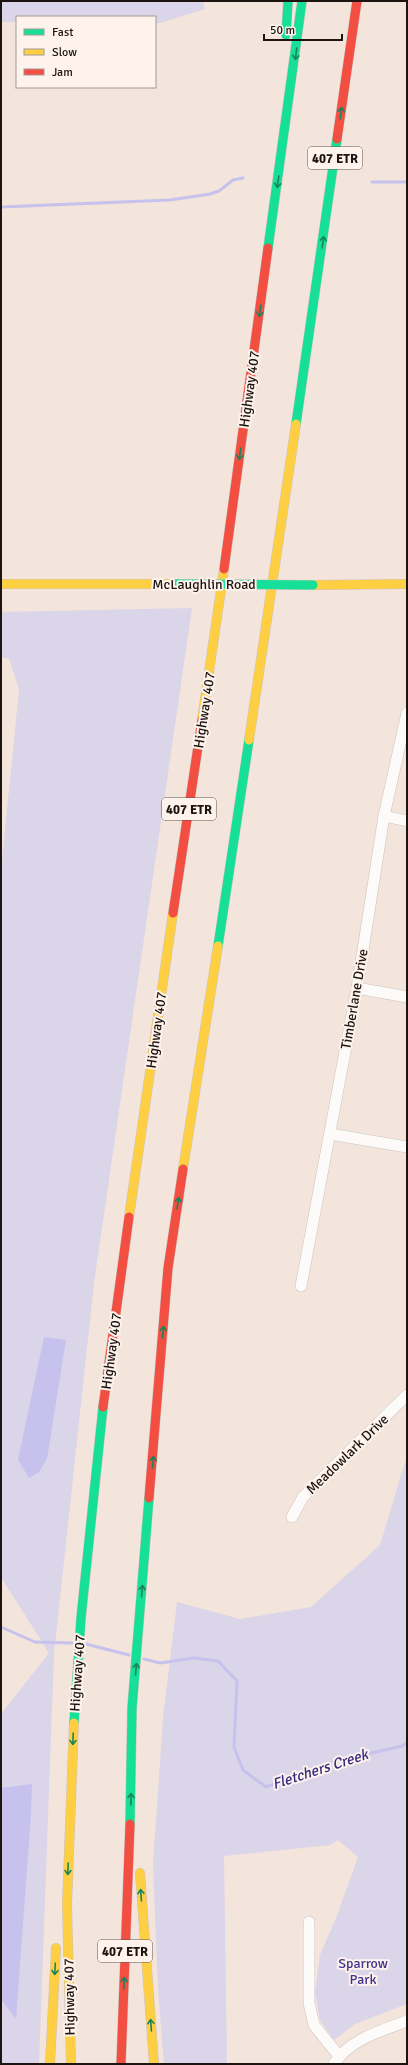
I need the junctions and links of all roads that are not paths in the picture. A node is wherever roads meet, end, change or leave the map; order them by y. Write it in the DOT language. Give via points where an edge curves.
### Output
graph roads {
  1 [pos="288,1"];
  2 [pos="302,1"];
  3 [pos="357,1"];
  4 [pos="364,1"];
  5 [pos="353,35"];
  6 [pos="285,41"];
  7 [pos="284,65"];
  8 [pos="287,116"];
  9 [pos="1,584"];
  10 [pos="407,584"];
  11 [pos="407,713"];
  12 [pos="384,816"];
  13 [pos="407,820"];
  14 [pos="357,988"];
  15 [pos="407,997"];
  16 [pos="330,1134"];
  17 [pos="407,1147"];
  18 [pos="301,1286"];
  19 [pos="407,1396"];
  20 [pos="292,1517"];
  21 [pos="130,1838"];
  22 [pos="67,1904"];
  23 [pos="309,1922"];
  24 [pos="407,2021"];
  25 [pos="337,2060"];
  26 [pos="50,2064"];
  27 [pos="71,2064"];
  28 [pos="121,2064"];
  29 [pos="154,2064"];
  1 -- 6 [label="main road"];
  2 -- 8 [label="main road, Highway 407 / 407 ETR, one-way"];
  3 -- 5 [label="main road, 407 ETR"];
  4 -- 5 [label="main road"];
  21 -- 5 [label="main road, 407 ETR, one-way" via="132,1708 168,1268 263,653"];
  7 -- 8 [label="main road"];
  8 -- 22 [label="main road, Highway 407 / 407 ETR, one-way" via="208,683 153,1045 107,1375 81,1618"];
  9 -- 10 [label="main road, McLaughlin Road, bridge"];
  11 -- 12 [label="street, Timberlane Drive"];
  12 -- 13 [label="street"];
  12 -- 14 [label="street, Timberlane Drive"];
  14 -- 15 [label="street"];
  14 -- 16 [label="street, Timberlane Drive"];
  16 -- 17 [label="street"];
  16 -- 18 [label="street, Timberlane Drive"];
  19 -- 20 [label="street, Meadowlark Drive" via="303,1497"];
  28 -- 21 [label="main road, 407 ETR, one-way"];
  29 -- 21 [label="main road, one-way" via="139,1870"];
  22 -- 26 [label="main road, one-way" via="57,1934"];
  22 -- 27 [label="main road, Highway 407 / 407 ETR"];
  23 -- 25 [label="street" via="309,2003 314,2025"];
  24 -- 25 [label="street" via="354,2043"];
}
